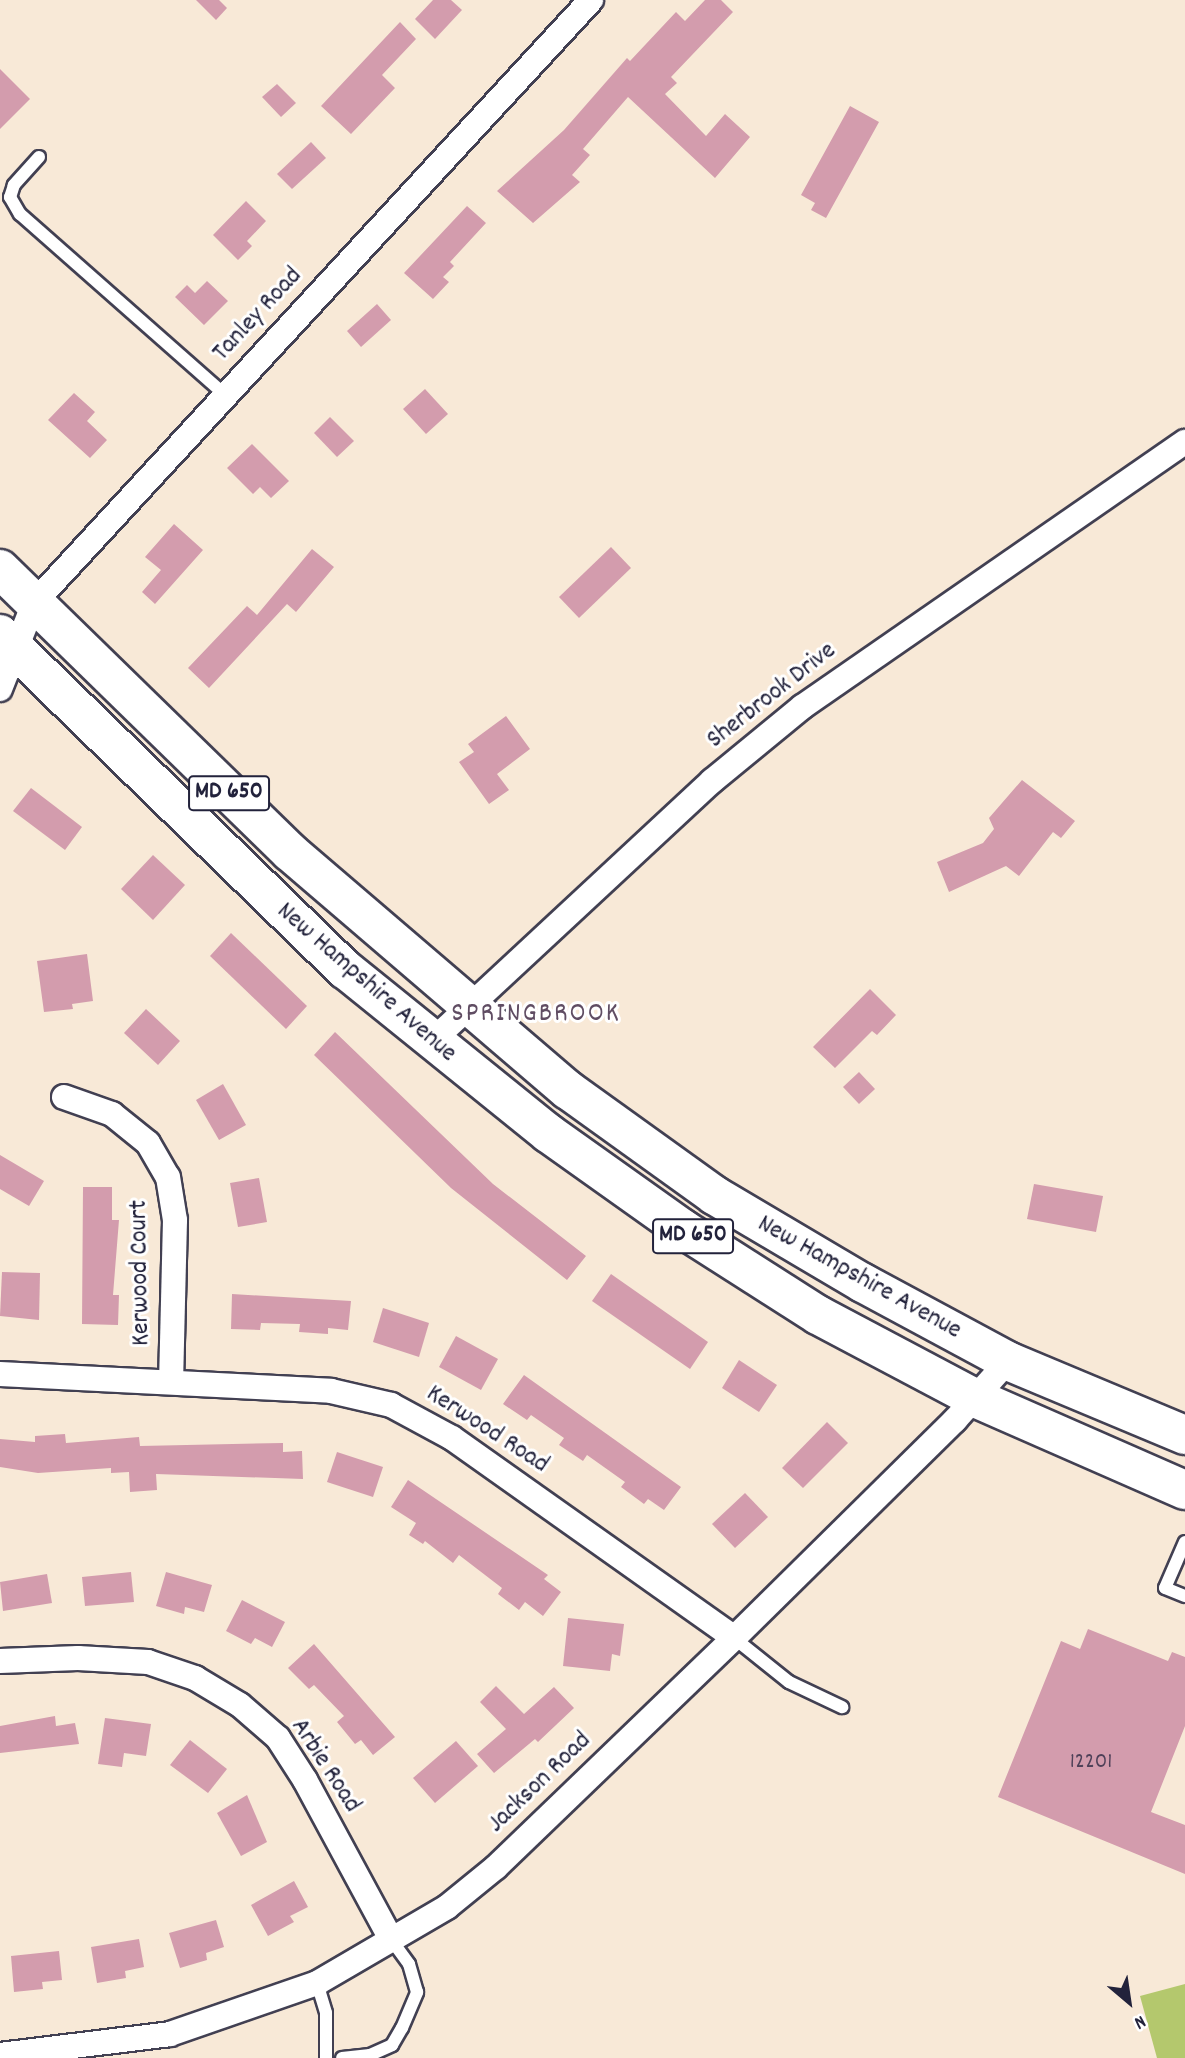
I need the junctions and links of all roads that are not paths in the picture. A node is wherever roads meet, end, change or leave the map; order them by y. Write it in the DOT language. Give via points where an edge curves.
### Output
graph roads {
  1 [pos="591,0"];
  2 [pos="39,157"];
  3 [pos="225,395"];
  4 [pos="1185,442"];
  5 [pos="0,569"];
  6 [pos="34,603"];
  7 [pos="8,642"];
  8 [pos="0,689"];
  9 [pos="468,1007"];
  10 [pos="431,1042"];
  11 [pos="64,1097"];
  12 [pos="1008,1361"];
  13 [pos="0,1374"];
  14 [pos="171,1381"];
  15 [pos="975,1398"];
  16 [pos="1185,1435"];
  17 [pos="1185,1490"];
  18 [pos="1185,1542"];
  19 [pos="1185,1596"];
  20 [pos="734,1638"];
  21 [pos="0,1661"];
  22 [pos="842,1707"];
  23 [pos="391,1939"];
  24 [pos="317,1983"];
  25 [pos="92,2051"];
  26 [pos="388,2053"];
  27 [pos="0,2055"];
  28 [pos="326,2058"];
  29 [pos="342,2058"];
  1 -- 3 [label="street, Tanley Road"];
  2 -- 3 [label="lane" via="14,185 10,197 20,215"];
  3 -- 6 [label="street, Tanley Road"];
  4 -- 9 [label="street, Sherbrook Drive" via="802,707 712,781"];
  5 -- 6 [label="main road, New Hampshire Avenue / MD 650"];
  6 -- 7 [label="street, Tanley Road"];
  6 -- 9 [label="main road, New Hampshire Avenue / MD 650" via="290,852"];
  7 -- 8 [label="street, Tanley Road"];
  7 -- 10 [label="main road, New Hampshire Avenue / MD 650" via="250,881"];
  9 -- 10 [label="street, Sherbrook Drive"];
  9 -- 12 [label="main road, New Hampshire Avenue / MD 650" via="568,1090 714,1195"];
  10 -- 15 [label="main road, New Hampshire Avenue / MD 650" via="683,1229 818,1315"];
  11 -- 14 [label="street, Kerwood Court" via="112,1114 148,1143 168,1177 175,1220"];
  12 -- 15 [label="street, Jackson Road"];
  12 -- 16 [label="main road, New Hampshire Avenue / MD 650"];
  13 -- 14 [label="street, Kerwood Road"];
  14 -- 20 [label="street, Kerwood Road" via="331,1391 391,1405 452,1438"];
  15 -- 17 [label="main road, New Hampshire Avenue / MD 650"];
  15 -- 20 [label="street, Jackson Road"];
  18 -- 19 [label="lane" via="1165,1588"];
  20 -- 22 [label="lane" via="789,1682"];
  20 -- 23 [label="street, Jackson Road" via="496,1867 447,1907"];
  21 -- 23 [label="street, Arbie Road" via="78,1658 148,1662 195,1678 240,1705 278,1738"];
  23 -- 24 [label="street, Jackson Road"];
  23 -- 26 [label="lane" via="409,1964 417,1992"];
  24 -- 25 [label="street, Jackson Road" via="170,2034"];
  24 -- 28 [label="lane" via="326,2013"];
  25 -- 27 [label="street, Jackson Road"];
  26 -- 29 [label="lane"];
}
